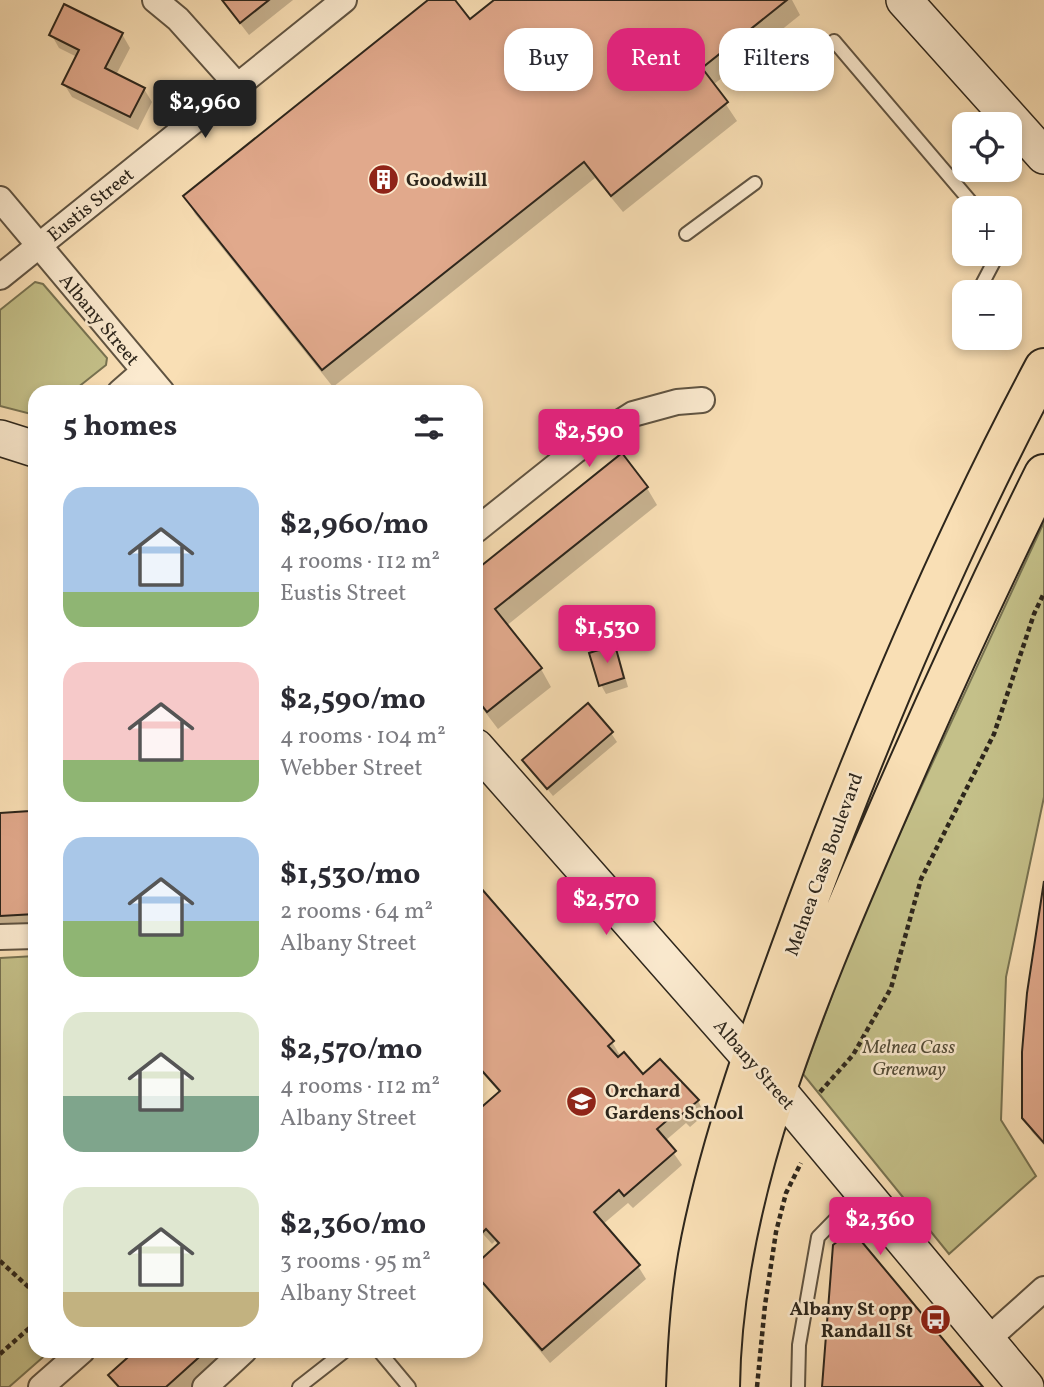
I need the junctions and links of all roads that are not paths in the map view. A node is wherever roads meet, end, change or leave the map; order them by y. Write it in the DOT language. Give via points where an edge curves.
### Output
graph roads {
  1 [pos="155,0"];
  2 [pos="344,0"];
  3 [pos="904,0"];
  4 [pos="834,41"];
  5 [pos="237,85"];
  6 [pos="1044,156"];
  7 [pos="755,183"];
  8 [pos="966,196"];
  9 [pos="0,199"];
  10 [pos="686,234"];
  11 [pos="38,245"];
  12 [pos="0,277"];
  13 [pos="1044,368"];
  14 [pos="144,371"];
  15 [pos="128,385"];
  16 [pos="156,385"];
  17 [pos="702,400"];
  18 [pos="0,438"];
  19 [pos="28,447"];
  20 [pos="1044,474"];
  21 [pos="483,524"];
  22 [pos="483,755"];
  23 [pos="28,936"];
  24 [pos="0,937"];
  25 [pos="752,1061"];
  26 [pos="796,1094"];
  27 [pos="862,1192"];
  28 [pos="1044,1289"];
  29 [pos="987,1340"];
  30 [pos="74,1358"];
  31 [pos="236,1358"];
  32 [pos="336,1358"];
  33 [pos="385,1358"];
  34 [pos="41,1387"];
  35 [pos="205,1387"];
  36 [pos="299,1387"];
  37 [pos="409,1387"];
  38 [pos="685,1387"];
  39 [pos="720,1387"];
  40 [pos="798,1387"];
  41 [pos="1026,1387"];
  1 -- 5 [label="street"];
  2 -- 5 [label="street, Eustis Street"];
  3 -- 6 [label="main road"];
  4 -- 8 [label="lane"];
  5 -- 11 [label="street, Eustis Street"];
  7 -- 10 [label="lane"];
  9 -- 11 [label="street, Albany Street"];
  11 -- 12 [label="street, Eustis Street"];
  11 -- 14 [label="street, Albany Street"];
  13 -- 25 [label="main road, Melnea Cass Boulevard" via="972,510 890,690"];
  14 -- 15 [label="street"];
  14 -- 16 [label="street, Albany Street"];
  17 -- 21 [label="street" via="677,401 634,414 575,451"];
  18 -- 19 [label="main road"];
  20 -- 26 [label="main road, Melnea Cass Boulevard" via="939,693 827,957"];
  22 -- 25 [label="main road, Albany Street"];
  23 -- 24 [label="street"];
  25 -- 26 [label="main road, Albany Street"];
  25 -- 38 [label="main road, Melnea Cass Boulevard" via="701,1242"];
  26 -- 27 [label="main road, Albany Street"];
  26 -- 39 [label="main road, Melnea Cass Boulevard" via="738,1236"];
  27 -- 29 [label="main road, Albany Street"];
  27 -- 40 [label="lane" via="818,1237 799,1345"];
  28 -- 29 [label="street"];
  29 -- 41 [label="main road, Albany Street"];
  30 -- 34 [label="street"];
  31 -- 35 [label="street"];
  32 -- 36 [label="lane"];
  33 -- 37 [label="lane"];
}
